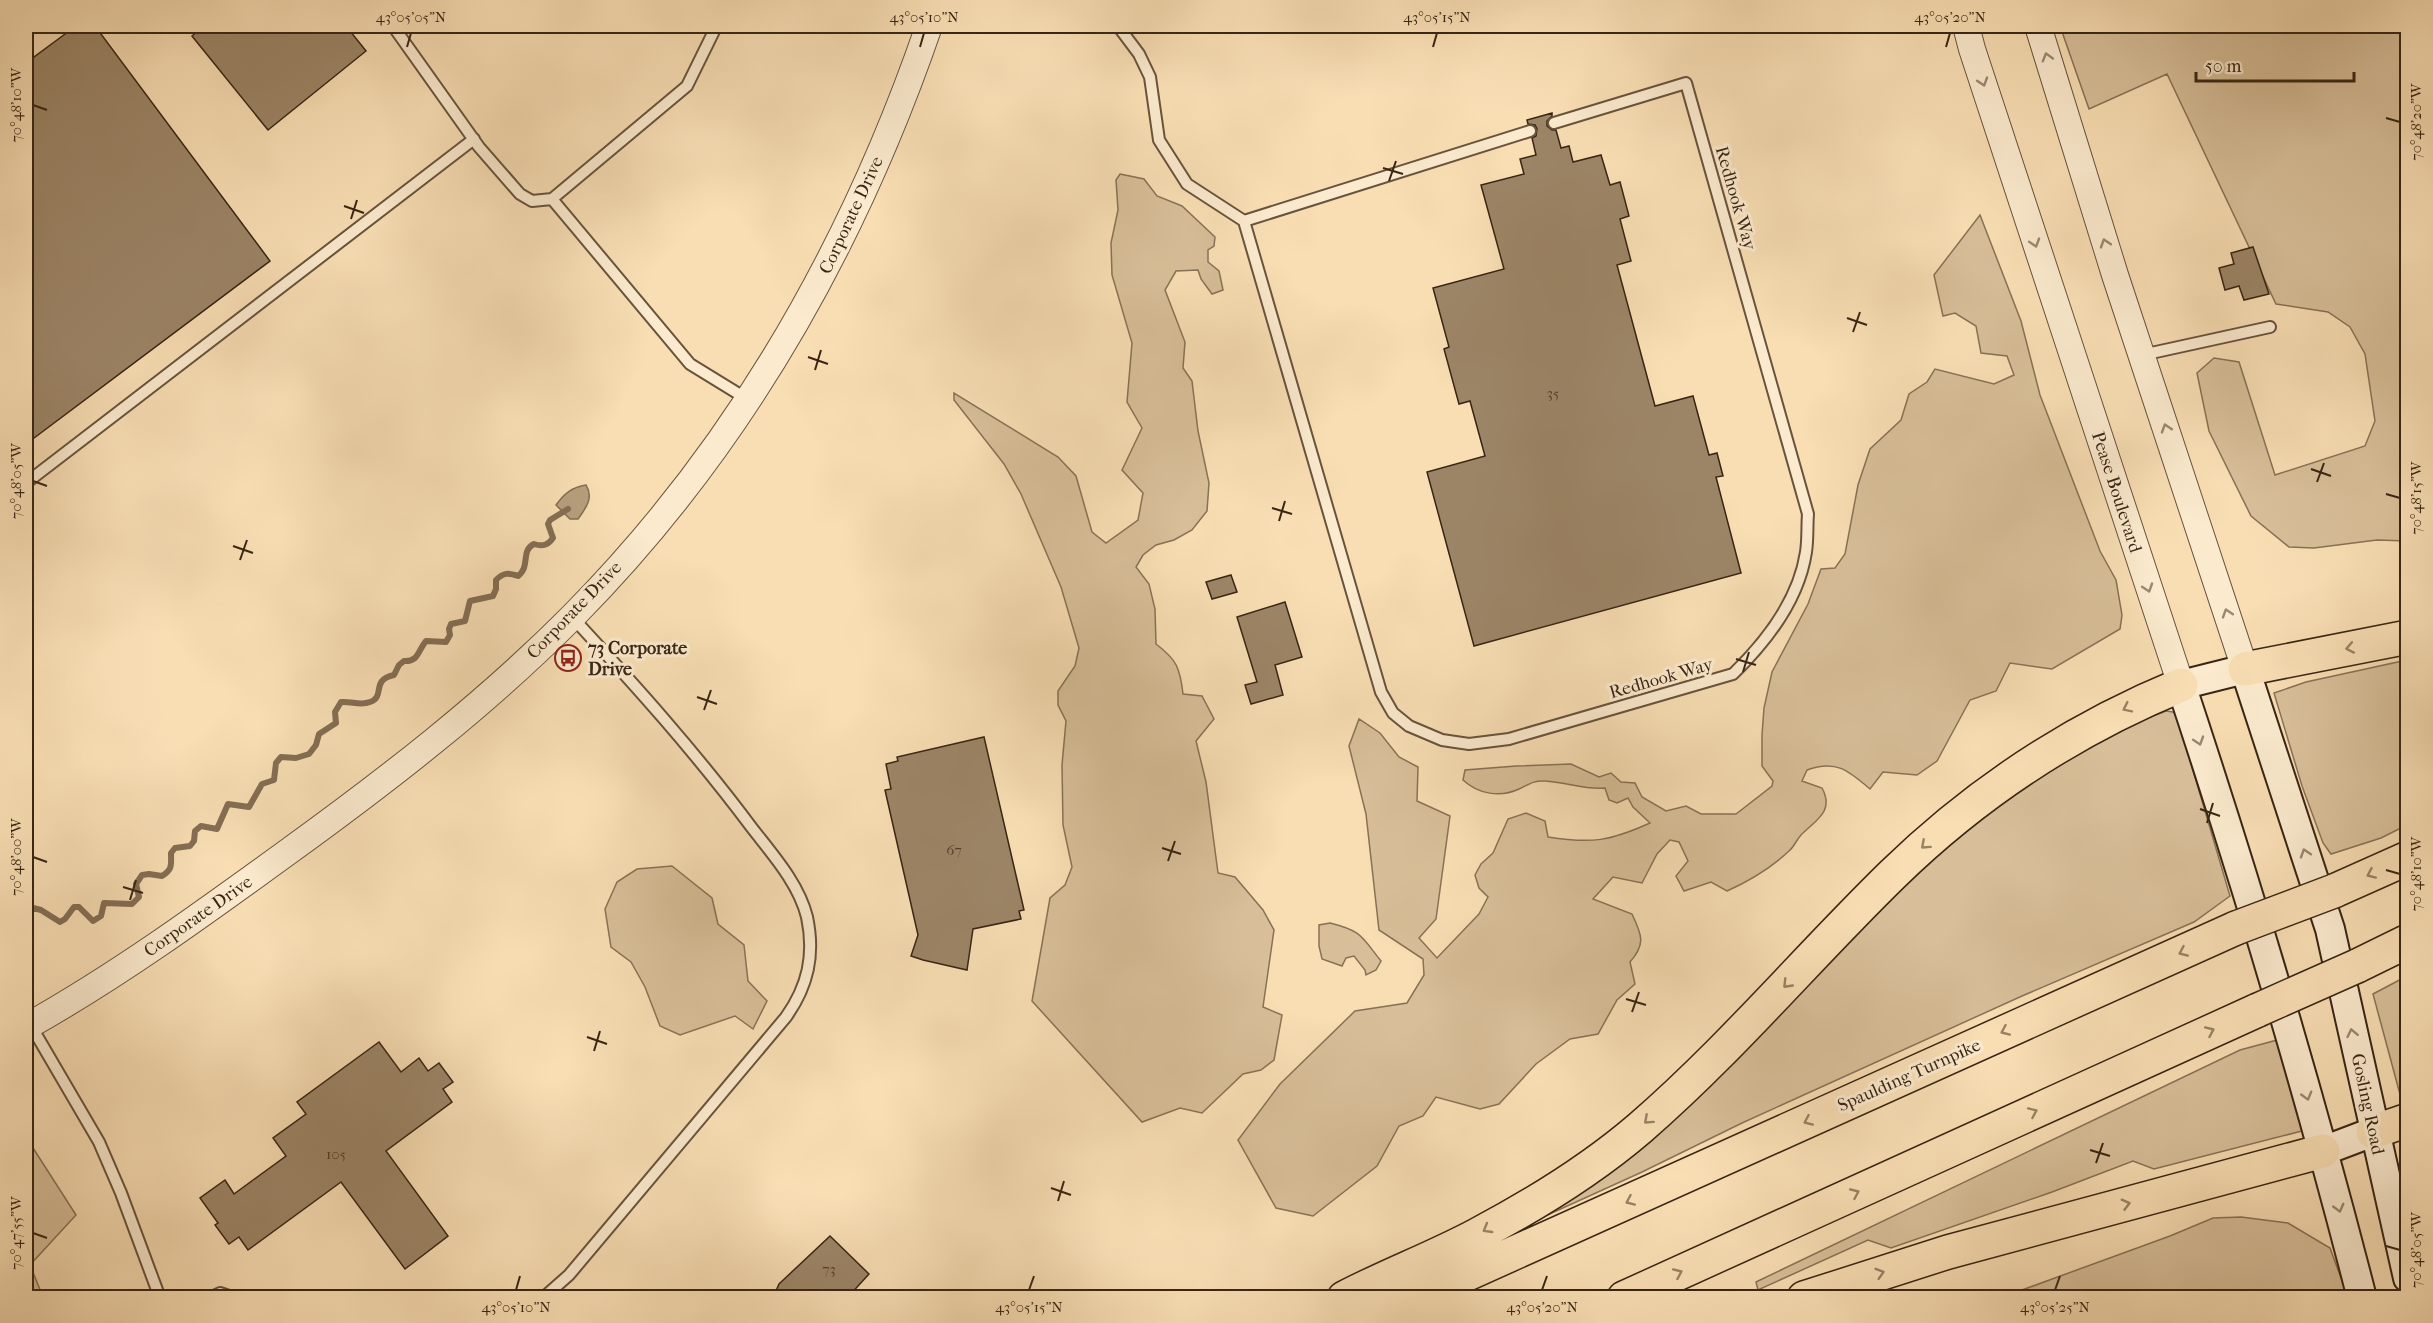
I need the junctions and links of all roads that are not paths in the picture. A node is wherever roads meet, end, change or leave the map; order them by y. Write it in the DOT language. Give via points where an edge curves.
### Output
graph roads {
  1 [pos="393,26"];
  2 [pos="928,26"];
  3 [pos="1118,26"];
  4 [pos="1966,26"];
  5 [pos="2038,26"];
  6 [pos="714,31"];
  7 [pos="1554,123"];
  8 [pos="1530,131"];
  9 [pos="474,139"];
  10 [pos="552,199"];
  11 [pos="1244,221"];
  12 [pos="2270,327"];
  13 [pos="2142,355"];
  14 [pos="748,400"];
  15 [pos="26,483"];
  16 [pos="572,617"];
  17 [pos="2408,636"];
  18 [pos="2245,669"];
  19 [pos="2181,686"];
  20 [pos="2408,858"];
  21 [pos="2408,941"];
  22 [pos="28,1025"];
  23 [pos="2408,1120"];
  24 [pos="2373,1131"];
  25 [pos="2323,1151"];
  26 [pos="2408,1278"];
  27 [pos="160,1298"];
  28 [pos="209,1298"];
  29 [pos="235,1298"];
  30 [pos="543,1298"];
  31 [pos="1344,1298"];
  32 [pos="1413,1298"];
  33 [pos="1624,1298"];
  34 [pos="1804,1298"];
  35 [pos="2362,1298"];
  1 -- 9 [label="lane"];
  2 -- 14 [label="street, Corporate Drive" via="890,130 828,267"];
  3 -- 11 [label="lane" via="1150,77 1159,140 1187,184"];
  4 -- 19 [label="street, Pease Boulevard, one-way"];
  13 -- 5 [label="street, one-way"];
  6 -- 10 [label="lane" via="687,86"];
  7 -- 11 [label="lane, Redhook Way" via="1686,83 1808,514 1806,553 1779,620 1759,649 1733,674 1509,739 1469,744 1442,740 1409,726 1393,713 1381,692"];
  8 -- 11 [label="lane"];
  9 -- 10 [label="lane" via="520,194 532,201"];
  9 -- 15 [label="lane"];
  10 -- 14 [label="lane" via="690,364"];
  12 -- 13 [label="lane"];
  18 -- 13 [label="street, one-way"];
  14 -- 16 [label="street, Corporate Drive" via="661,518"];
  16 -- 22 [label="street, Corporate Drive" via="493,691 345,810 194,921"];
  16 -- 30 [label="lane" via="695,753 786,873 807,917 810,945 800,997 786,1017 569,1275"];
  17 -- 18 [label="highway, one-way"];
  18 -- 19 [label="main road"];
  24 -- 18 [label="main road, Gosling Road, one-way" via="2330,929"];
  19 -- 25 [label="main road, Pease Boulevard, one-way" via="2268,959"];
  19 -- 31 [label="highway, one-way" via="2135,704 2062,743 1953,821 1892,875 1691,1082 1591,1166 1476,1236"];
  20 -- 32 [label="highway, Spaulding Turnpike, one-way, bridge" via="2236,928"];
  33 -- 21 [label="highway, one-way, bridge"];
  22 -- 27 [label="lane" via="99,1142"];
  23 -- 24 [label="highway"];
  24 -- 25 [label="main road"];
  24 -- 26 [label="main road, Gosling Road"];
  34 -- 25 [label="highway, one-way" via="2021,1232"];
  25 -- 35 [label="main road, one-way"];
  28 -- 29 [label="lane" via="220,1293"];
}
